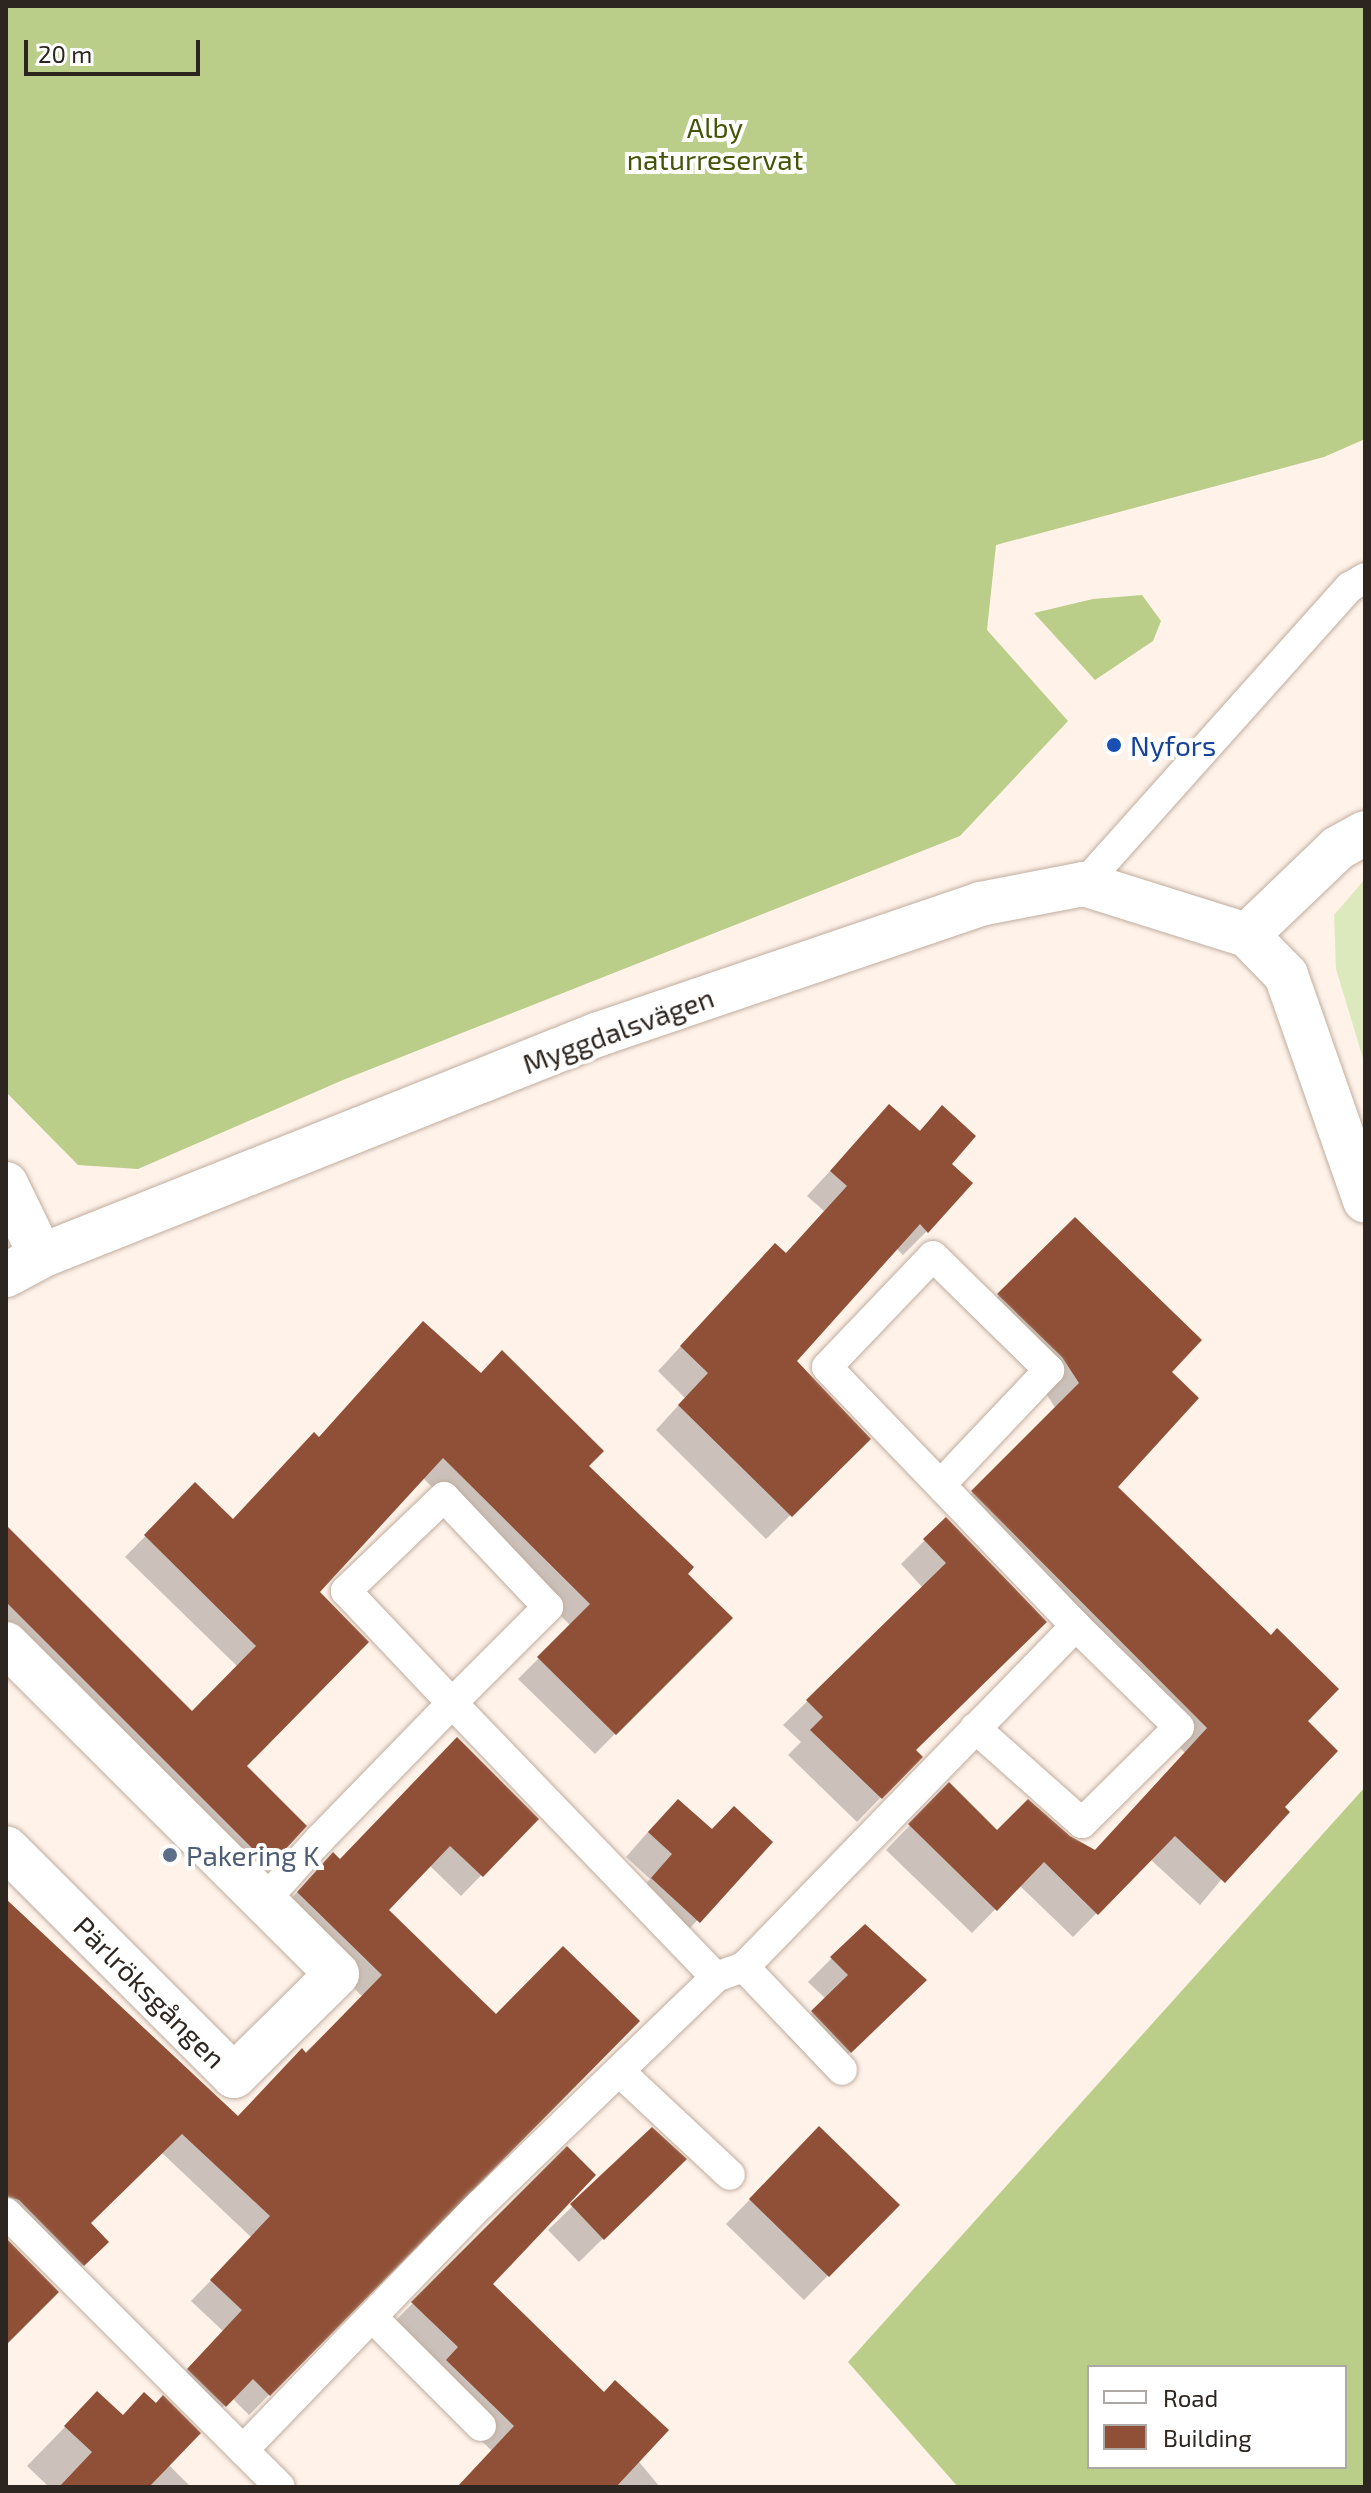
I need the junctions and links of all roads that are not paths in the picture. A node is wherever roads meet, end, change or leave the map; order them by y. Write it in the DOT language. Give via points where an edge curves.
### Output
graph roads {
  1 [pos="1365,578"];
  2 [pos="1365,833"];
  3 [pos="1084,884"];
  4 [pos="1247,935"];
  5 [pos="6,1184"];
  6 [pos="1365,1201"];
  7 [pos="23,1266"];
  8 [pos="942,1483"];
  9 [pos="1076,1626"];
  10 [pos="6,1644"];
  11 [pos="452,1703"];
  12 [pos="975,1728"];
  13 [pos="6,1848"];
  14 [pos="264,1901"];
  15 [pos="730,1972"];
  16 [pos="842,2070"];
  17 [pos="621,2073"];
  18 [pos="730,2175"];
  19 [pos="6,2213"];
  20 [pos="372,2317"];
  21 [pos="481,2426"];
  22 [pos="243,2450"];
  23 [pos="280,2487"];
  1 -- 3 [label="lane" via="1350,587"];
  2 -- 4 [label="street" via="1338,848"];
  3 -- 4 [label="street, Myggdalsvägen"];
  3 -- 7 [label="street, Myggdalsvägen" via="980,904 599,1034"];
  4 -- 6 [label="street" via="1286,975"];
  5 -- 7 [label="street"];
  8 -- 8 [label="lane" via="1049,1370 933,1256 827,1367"];
  8 -- 9 [label="lane"];
  9 -- 12 [label="lane"];
  9 -- 12 [label="lane" via="1179,1727 1082,1823"];
  10 -- 14 [label="street, Pärlröksgången"];
  11 -- 11 [label="lane" via="548,1607 444,1497 346,1591"];
  11 -- 14 [label="lane"];
  11 -- 15 [label="lane"];
  12 -- 15 [label="lane"];
  13 -- 14 [label="street, Pärlröksgången" via="234,2076 337,1974"];
  15 -- 16 [label="lane"];
  15 -- 17 [label="lane"];
  17 -- 18 [label="lane"];
  17 -- 20 [label="lane" via="480,2205"];
  19 -- 22 [label="lane"];
  20 -- 21 [label="lane"];
  20 -- 22 [label="lane"];
  22 -- 23 [label="lane"];
}
